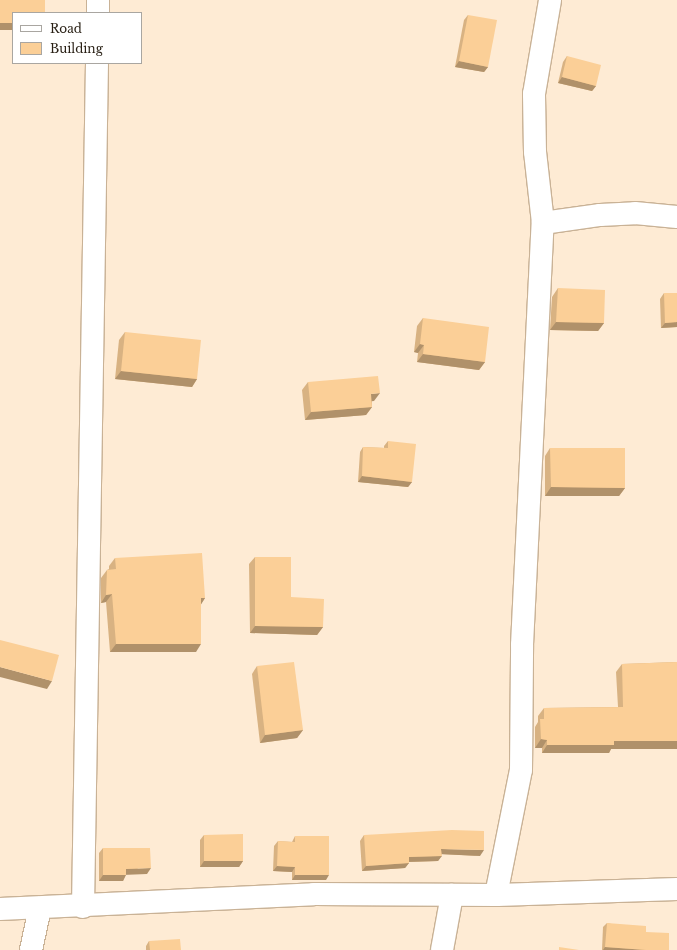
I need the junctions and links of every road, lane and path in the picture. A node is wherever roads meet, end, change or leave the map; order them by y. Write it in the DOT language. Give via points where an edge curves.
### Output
graph roads {
  1 [pos="98,0"];
  2 [pos="550,0"];
  3 [pos="98,12"];
  4 [pos="97,64"];
  5 [pos="677,216"];
  6 [pos="543,223"];
  7 [pos="677,888"];
  8 [pos="452,895"];
  9 [pos="496,895"];
  10 [pos="84,907"];
  11 [pos="40,908"];
  12 [pos="0,909"];
  13 [pos="31,950"];
  14 [pos="442,950"];
  1 -- 3 [label="street"];
  2 -- 6 [label="street" via="534,94 535,152"];
  4 -- 10 [label="street"];
  5 -- 6 [label="street" via="621,214"];
  6 -- 9 [label="street" via="522,637 521,770"];
  7 -- 9 [label="street"];
  8 -- 9 [label="street"];
  8 -- 10 [label="street" via="314,894"];
  8 -- 14 [label="street"];
  10 -- 11 [label="street"];
  11 -- 12 [label="street"];
  11 -- 13 [label="street"];
}
